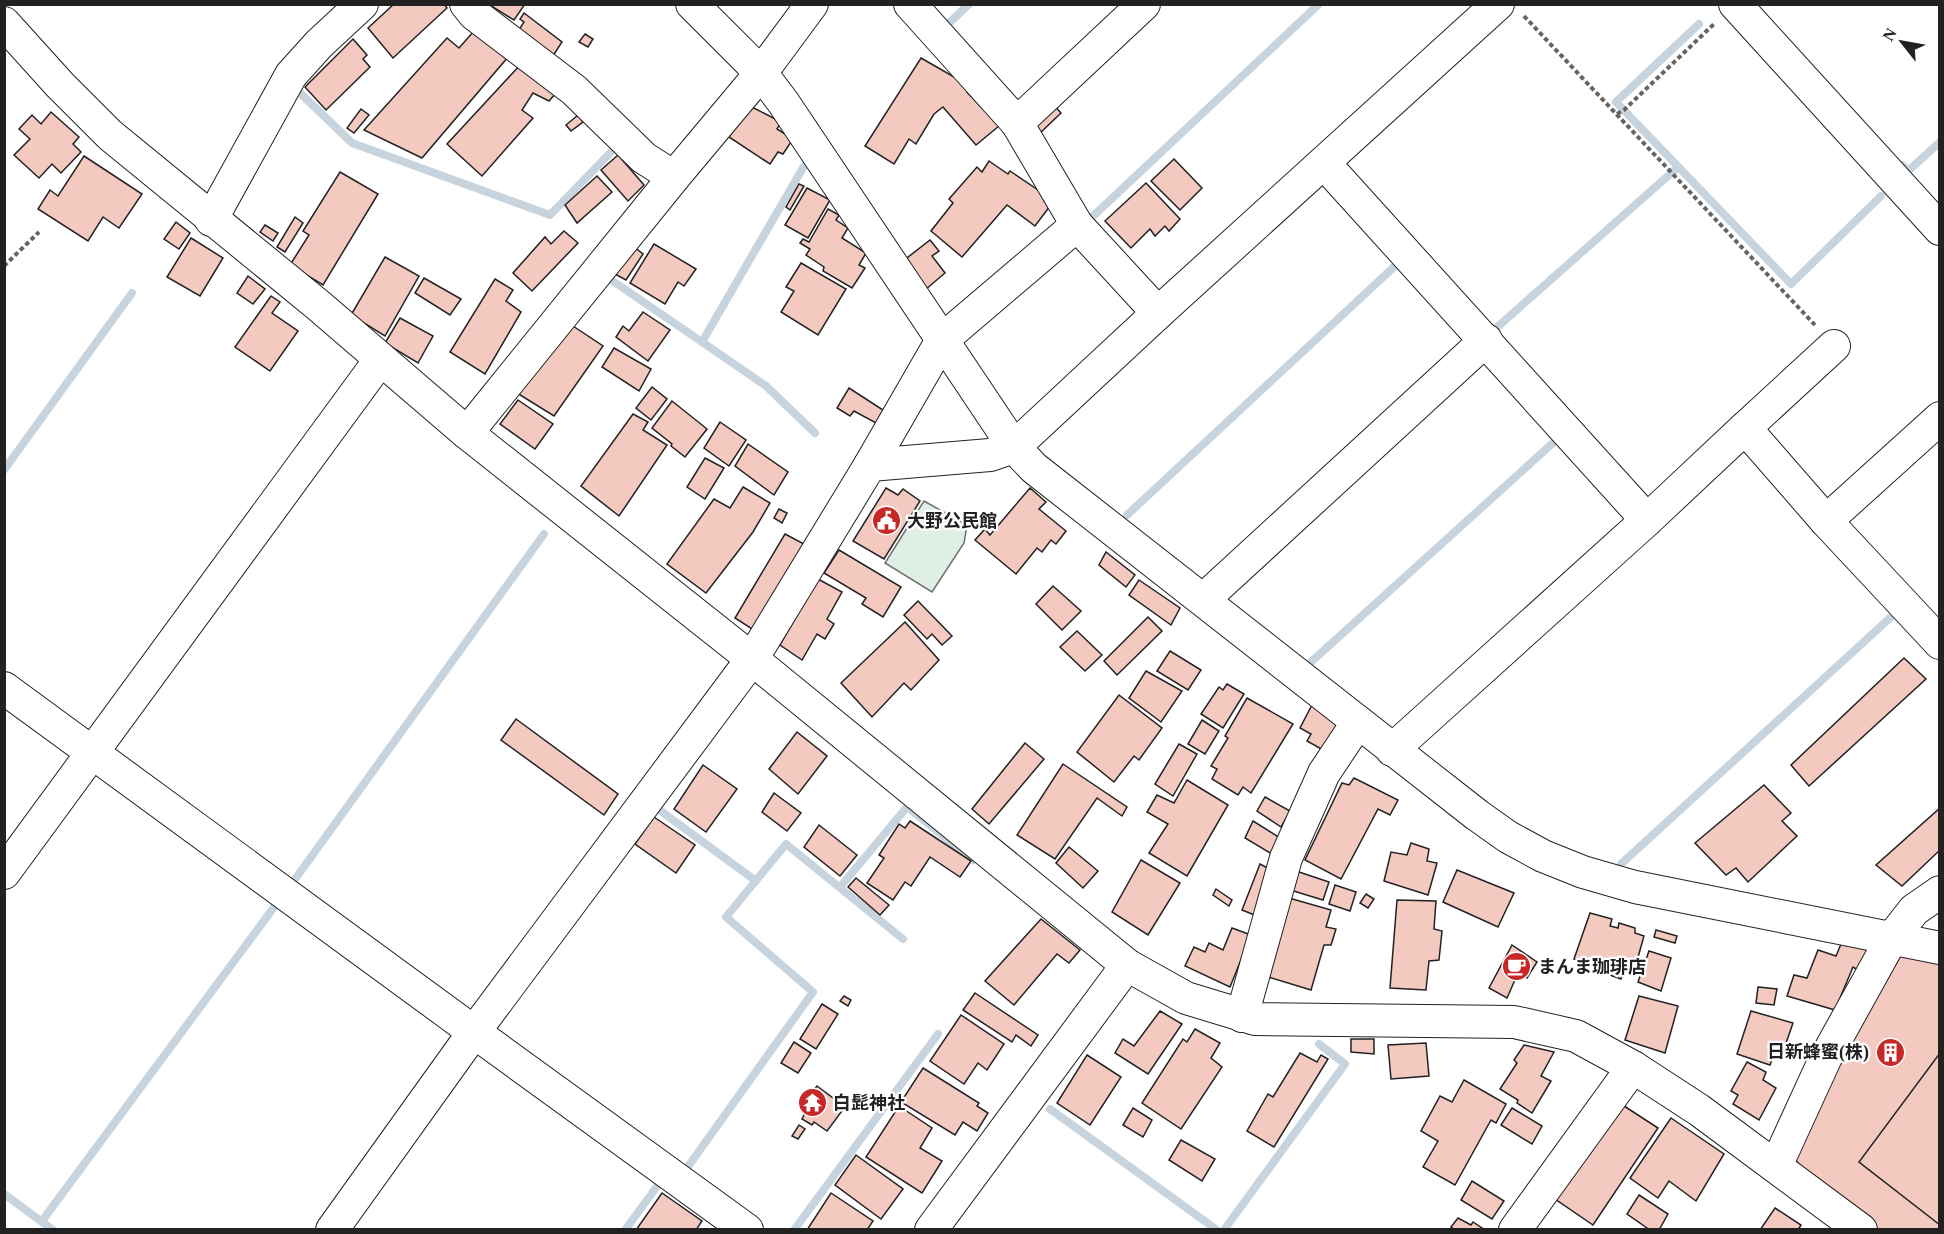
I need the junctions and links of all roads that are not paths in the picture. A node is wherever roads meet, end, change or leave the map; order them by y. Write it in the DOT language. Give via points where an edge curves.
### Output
graph roads {
  1 [pos="362,4"];
  2 [pos="466,4"];
  3 [pos="692,4"];
  4 [pos="812,4"];
  5 [pos="910,4"];
  6 [pos="1144,4"];
  7 [pos="1735,5"];
  8 [pos="1510,9"];
  9 [pos="4,23"];
  10 [pos="761,73"];
  11 [pos="1017,123"];
  12 [pos="1324,163"];
  13 [pos="674,177"];
  14 [pos="211,220"];
  15 [pos="1077,225"];
  16 [pos="1940,229"];
  17 [pos="1158,313"];
  18 [pos="942,340"];
  19 [pos="1486,340"];
  20 [pos="1834,345"];
  21 [pos="380,360"];
  22 [pos="1940,418"];
  23 [pos="1744,428"];
  24 [pos="467,434"];
  25 [pos="1014,447"];
  26 [pos="870,465"];
  27 [pos="1647,520"];
  28 [pos="1826,521"];
  29 [pos="1204,599"];
  30 [pos="1940,643"];
  31 [pos="752,659"];
  32 [pos="4,688"];
  33 [pos="1358,722"];
  34 [pos="1392,750"];
  35 [pos="92,753"];
  36 [pos="4,873"];
  37 [pos="1940,892"];
  38 [pos="1892,938"];
  39 [pos="1940,948"];
  40 [pos="1127,965"];
  41 [pos="1242,1016"];
  42 [pos="474,1032"];
  43 [pos="1633,1067"];
  44 [pos="1776,1166"];
  45 [pos="332,1230"];
  46 [pos="747,1230"];
  47 [pos="931,1230"];
  48 [pos="1515,1230"];
  49 [pos="1861,1230"];
  1 -- 14 [label="street" via="291,75"];
  2 -- 13 [label="street" via="574,90 644,158"];
  3 -- 10 [label="street"];
  4 -- 10 [label="street"];
  5 -- 11 [label="street"];
  6 -- 11 [label="street"];
  7 -- 16 [label="street"];
  8 -- 12 [label="street"];
  9 -- 14 [label="street" via="110,135"];
  10 -- 13 [label="street"];
  10 -- 18 [label="street"];
  11 -- 15 [label="street"];
  12 -- 17 [label="street"];
  12 -- 19 [label="street"];
  13 -- 24 [label="street"];
  14 -- 21 [label="street"];
  15 -- 17 [label="street"];
  15 -- 18 [label="street"];
  17 -- 25 [label="street"];
  18 -- 25 [label="street"];
  18 -- 26 [label="street"];
  19 -- 27 [label="street"];
  19 -- 29 [label="street"];
  20 -- 23 [label="street"];
  21 -- 24 [label="street"];
  21 -- 35 [label="street"];
  22 -- 28 [label="street"];
  23 -- 27 [label="street"];
  23 -- 28 [label="street"];
  24 -- 31 [label="street"];
  25 -- 26 [label="street" via="990,455"];
  25 -- 29 [label="street" via="1034,468"];
  26 -- 31 [label="street"];
  27 -- 34 [label="street"];
  28 -- 30 [label="street"];
  29 -- 33 [label="street"];
  31 -- 40 [label="street"];
  31 -- 42 [label="street"];
  32 -- 35 [label="street"];
  33 -- 34 [label="street"];
  33 -- 41 [label="street" via="1324,773 1287,858"];
  34 -- 38 [label="street" via="1508,837 1583,872 1635,887"];
  35 -- 36 [label="street"];
  35 -- 42 [label="street"];
  37 -- 38 [label="street" via="1914,910"];
  38 -- 39 [label="street"];
  38 -- 44 [label="street" via="1826,1057"];
  40 -- 41 [label="street" via="1186,998"];
  40 -- 47 [label="street"];
  41 -- 43 [label="street" via="1316,1021 1514,1022 1576,1036"];
  42 -- 45 [label="street"];
  42 -- 46 [label="street"];
  43 -- 44 [label="street"];
  43 -- 48 [label="street"];
  44 -- 49 [label="street"];
}
